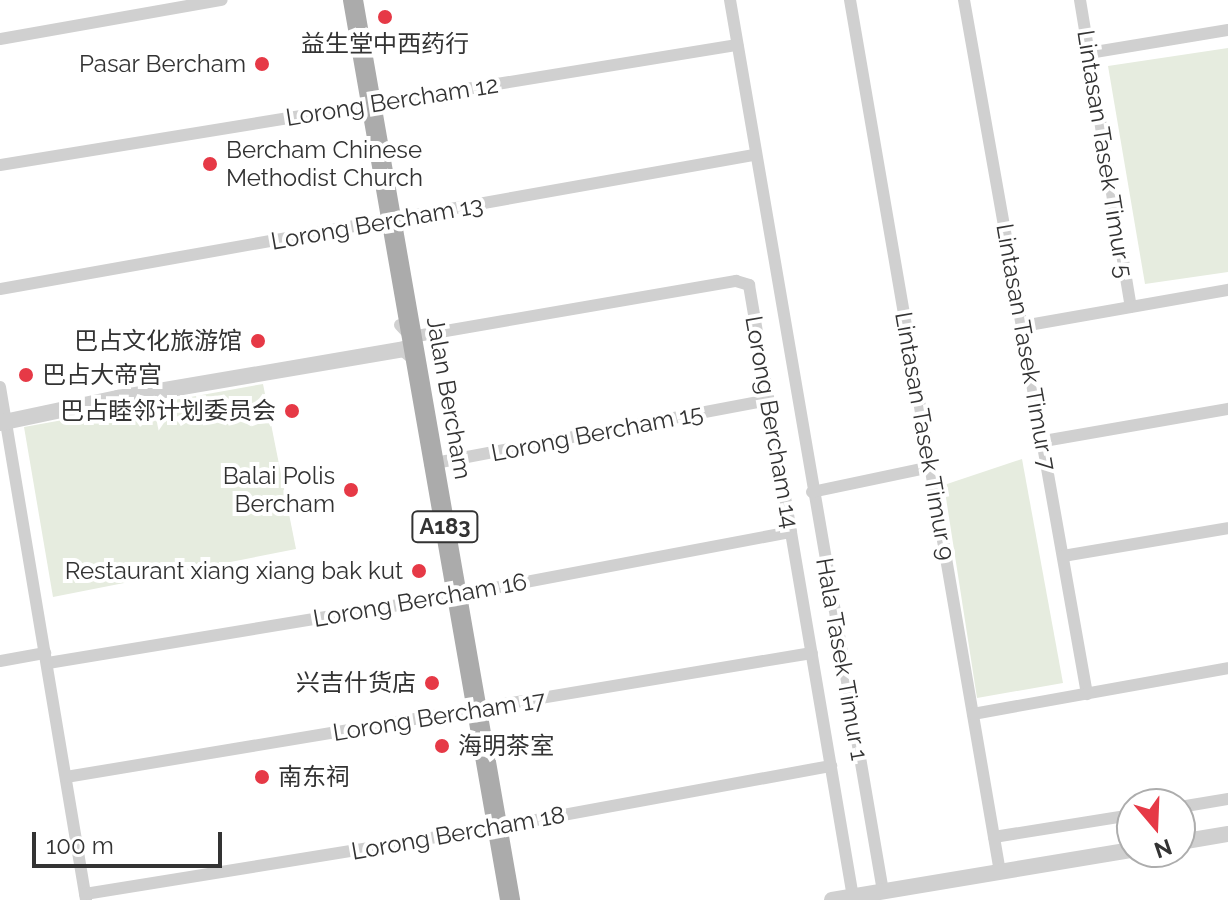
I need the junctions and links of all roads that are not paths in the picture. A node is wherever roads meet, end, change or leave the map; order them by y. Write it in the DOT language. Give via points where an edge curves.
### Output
graph roads {
  1 [pos="222,0"];
  2 [pos="343,0"];
  3 [pos="353,0"];
  4 [pos="730,0"];
  5 [pos="850,0"];
  6 [pos="964,0"];
  7 [pos="1080,0"];
  8 [pos="1228,30"];
  9 [pos="0,39"];
  10 [pos="737,45"];
  11 [pos="1089,53"];
  12 [pos="366,105"];
  13 [pos="754,155"];
  14 [pos="0,165"];
  15 [pos="387,222"];
  16 [pos="0,289"];
  17 [pos="1228,290"];
  18 [pos="1131,307"];
  19 [pos="1023,326"];
  20 [pos="408,342"];
  21 [pos="0,387"];
  22 [pos="769,400"];
  23 [pos="1228,409"];
  24 [pos="4,423"];
  25 [pos="1044,441"];
  26 [pos="429,465"];
  27 [pos="931,467"];
  28 [pos="812,492"];
  29 [pos="1228,528"];
  30 [pos="791,532"];
  31 [pos="1063,556"];
  32 [pos="452,596"];
  33 [pos="812,653"];
  34 [pos="46,658"];
  35 [pos="0,661"];
  36 [pos="1228,668"];
  37 [pos="1087,694"];
  38 [pos="472,711"];
  39 [pos="973,714"];
  40 [pos="831,766"];
  41 [pos="66,777"];
  42 [pos="1228,799"];
  43 [pos="1196,804"];
  44 [pos="1116,818"];
  45 [pos="492,828"];
  46 [pos="1228,834"];
  47 [pos="994,837"];
  48 [pos="1196,839"];
  49 [pos="1116,853"];
  50 [pos="1000,872"];
  51 [pos="883,891"];
  52 [pos="86,897"];
  53 [pos="853,897"];
  54 [pos="499,900"];
  55 [pos="510,900"];
  56 [pos="832,900"];
  1 -- 9 [label="street"];
  2 -- 12 [label="main road, Jalan Bercham / A183"];
  3 -- 12 [label="main road, Jalan Bercham / A183"];
  4 -- 10 [label="street, Hala Tasek Timur 1"];
  5 -- 27 [label="street, Lintasan Tasek Timur 9"];
  6 -- 19 [label="street, Lintasan Tasek Timur 7"];
  7 -- 11 [label="street, Lintasan Tasek Timur 5"];
  8 -- 11 [label="street"];
  10 -- 12 [label="street, Lorong Bercham 12"];
  10 -- 13 [label="street, Hala Tasek Timur 1"];
  11 -- 18 [label="street, Lintasan Tasek Timur 5"];
  12 -- 14 [label="street, Lorong Bercham 12"];
  12 -- 15 [label="main road, Jalan Bercham / A183"];
  13 -- 15 [label="street, Lorong Bercham 13"];
  13 -- 28 [label="street, Hala Tasek Timur 1"];
  15 -- 16 [label="street, Lorong Bercham 13"];
  15 -- 20 [label="main road, Jalan Bercham / A183"];
  17 -- 18 [label="street"];
  18 -- 19 [label="street"];
  19 -- 25 [label="street, Lintasan Tasek Timur 7"];
  20 -- 22 [label="street, Lorong Bercham 14" via="741,281 750,291"];
  20 -- 24 [label="street, Lorong Bercham 14"];
  20 -- 26 [label="main road, Jalan Bercham / A183"];
  21 -- 24 [label="street"];
  22 -- 26 [label="street, Lorong Bercham 15"];
  22 -- 30 [label="street, Lorong Bercham 14"];
  23 -- 25 [label="street"];
  24 -- 34 [label="street"];
  25 -- 31 [label="street, Lintasan Tasek Timur 7"];
  26 -- 32 [label="main road, Jalan Bercham / A183"];
  27 -- 28 [label="street"];
  27 -- 39 [label="street, Lintasan Tasek Timur 9"];
  28 -- 51 [label="street, Hala Tasek Timur 1"];
  29 -- 31 [label="street"];
  30 -- 32 [label="street, Lorong Bercham 16"];
  30 -- 33 [label="street, Lorong Bercham 14"];
  31 -- 37 [label="street, Lintasan Tasek Timur 7"];
  32 -- 34 [label="street, Lorong Bercham 16"];
  32 -- 38 [label="main road, Jalan Bercham / A183"];
  33 -- 38 [label="street, Lorong Bercham 17"];
  33 -- 40 [label="street, Lorong Bercham 14"];
  34 -- 35 [label="street, Lorong Bercham 16"];
  34 -- 41 [label="street"];
  36 -- 37 [label="street"];
  37 -- 39 [label="street"];
  38 -- 41 [label="street, Lorong Bercham 17"];
  38 -- 45 [label="main road, Jalan Bercham / A183"];
  39 -- 47 [label="street, Lintasan Tasek Timur 9"];
  40 -- 45 [label="street, Lorong Bercham 18"];
  40 -- 53 [label="street, Lorong Bercham 14"];
  41 -- 52 [label="street"];
  42 -- 43 [label="street"];
  44 -- 47 [label="street"];
  45 -- 52 [label="street, Lorong Bercham 18"];
  45 -- 54 [label="main road, Jalan Bercham / A183"];
  45 -- 55 [label="main road, Jalan Bercham / A183"];
  46 -- 48 [label="street"];
  47 -- 50 [label="street, Lintasan Tasek Timur 9"];
  49 -- 50 [label="street"];
  50 -- 51 [label="street"];
  51 -- 53 [label="street"];
  53 -- 56 [label="street"];
}
